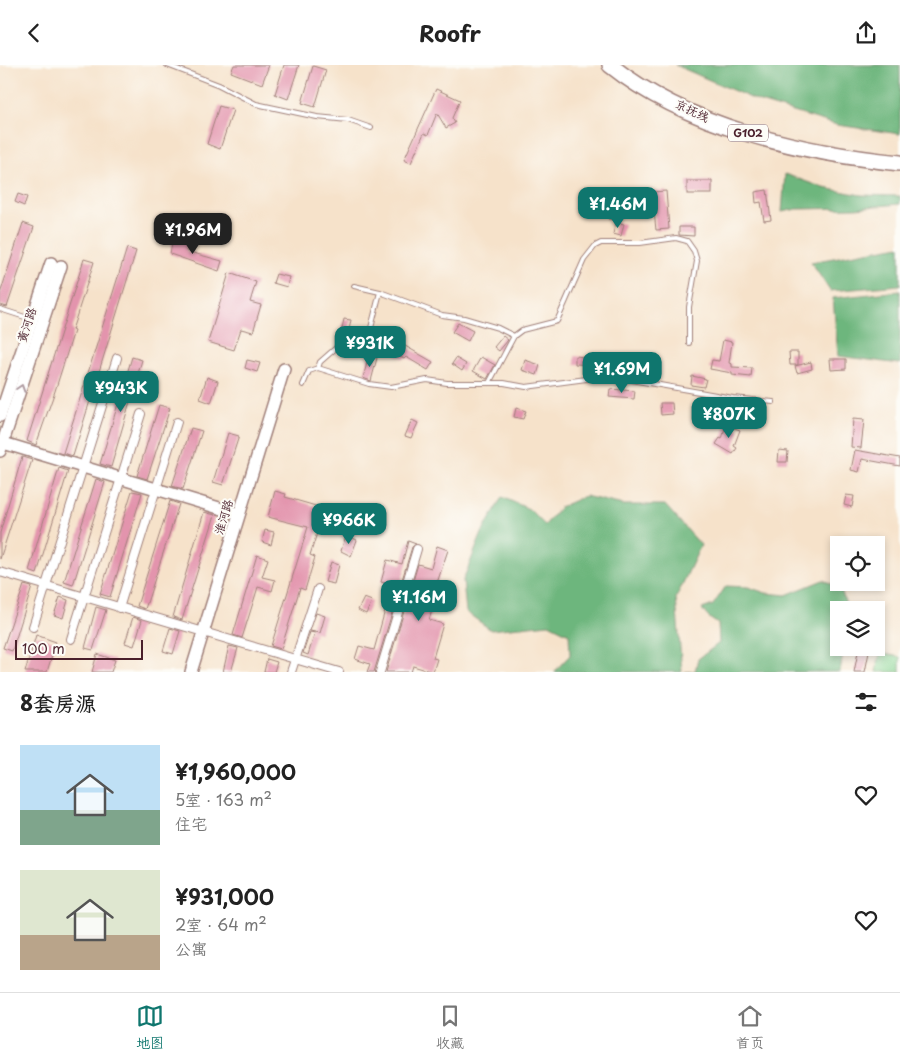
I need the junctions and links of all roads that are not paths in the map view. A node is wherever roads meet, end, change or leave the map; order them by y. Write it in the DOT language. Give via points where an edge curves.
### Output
graph roads {
  1 [pos="167,65"];
  2 [pos="610,65"];
  3 [pos="371,128"];
  4 [pos="900,163"];
  5 [pos="354,286"];
  6 [pos="380,292"];
  7 [pos="0,309"];
  8 [pos="32,319"];
  9 [pos="514,336"];
  10 [pos="369,340"];
  11 [pos="689,343"];
  12 [pos="337,347"];
  13 [pos="117,357"];
  14 [pos="318,368"];
  15 [pos="284,369"];
  16 [pos="489,383"];
  17 [pos="303,385"];
  18 [pos="773,402"];
  19 [pos="141,414"];
  20 [pos="0,416"];
  21 [pos="177,422"];
  22 [pos="1,445"];
  23 [pos="83,468"];
  24 [pos="120,479"];
  25 [pos="156,489"];
  26 [pos="239,514"];
  27 [pos="416,549"];
  28 [pos="0,572"];
  29 [pos="46,586"];
  30 [pos="318,589"];
  31 [pos="84,597"];
  32 [pos="120,607"];
  33 [pos="33,627"];
  34 [pos="203,632"];
  35 [pos="71,639"];
  36 [pos="295,659"];
  37 [pos="191,672"];
  38 [pos="291,672"];
  39 [pos="339,672"];
  40 [pos="380,672"];
  1 -- 3 [label="lane" via="219,85 256,104 348,120"];
  2 -- 4 [label="highway, 京抚线 / G102" via="633,83 707,119 787,145"];
  5 -- 6 [label="lane"];
  6 -- 9 [label="lane" via="442,315 498,327"];
  6 -- 10 [label="lane"];
  7 -- 8 [label="lane"];
  8 -- 20 [label="street, 黄河路"];
  22 -- 8 [label="street, 黄河路, one-way" via="56,264"];
  9 -- 11 [label="lane" via="522,330 557,321 584,260 595,246 676,238 687,241 696,261 689,307"];
  9 -- 16 [label="lane"];
  12 -- 14 [label="lane" via="320,362"];
  13 -- 23 [label="street"];
  14 -- 16 [label="lane" via="369,384 391,387 427,380"];
  14 -- 17 [label="lane" via="309,371"];
  15 -- 26 [label="street, 淮河路"];
  16 -- 18 [label="lane" via="526,387 609,376"];
  19 -- 24 [label="street"];
  21 -- 25 [label="street"];
  22 -- 23 [label="street"];
  23 -- 24 [label="street"];
  23 -- 29 [label="street"];
  24 -- 25 [label="street"];
  24 -- 31 [label="street"];
  25 -- 26 [label="street"];
  25 -- 32 [label="street"];
  26 -- 34 [label="street, 淮河路"];
  27 -- 40 [label="street"];
  28 -- 29 [label="street"];
  29 -- 31 [label="street"];
  29 -- 33 [label="street"];
  30 -- 36 [label="street"];
  31 -- 32 [label="street"];
  31 -- 35 [label="street"];
  32 -- 34 [label="street"];
  34 -- 36 [label="street"];
  34 -- 37 [label="street, 淮河路"];
  36 -- 38 [label="street"];
  36 -- 39 [label="street"];
}
